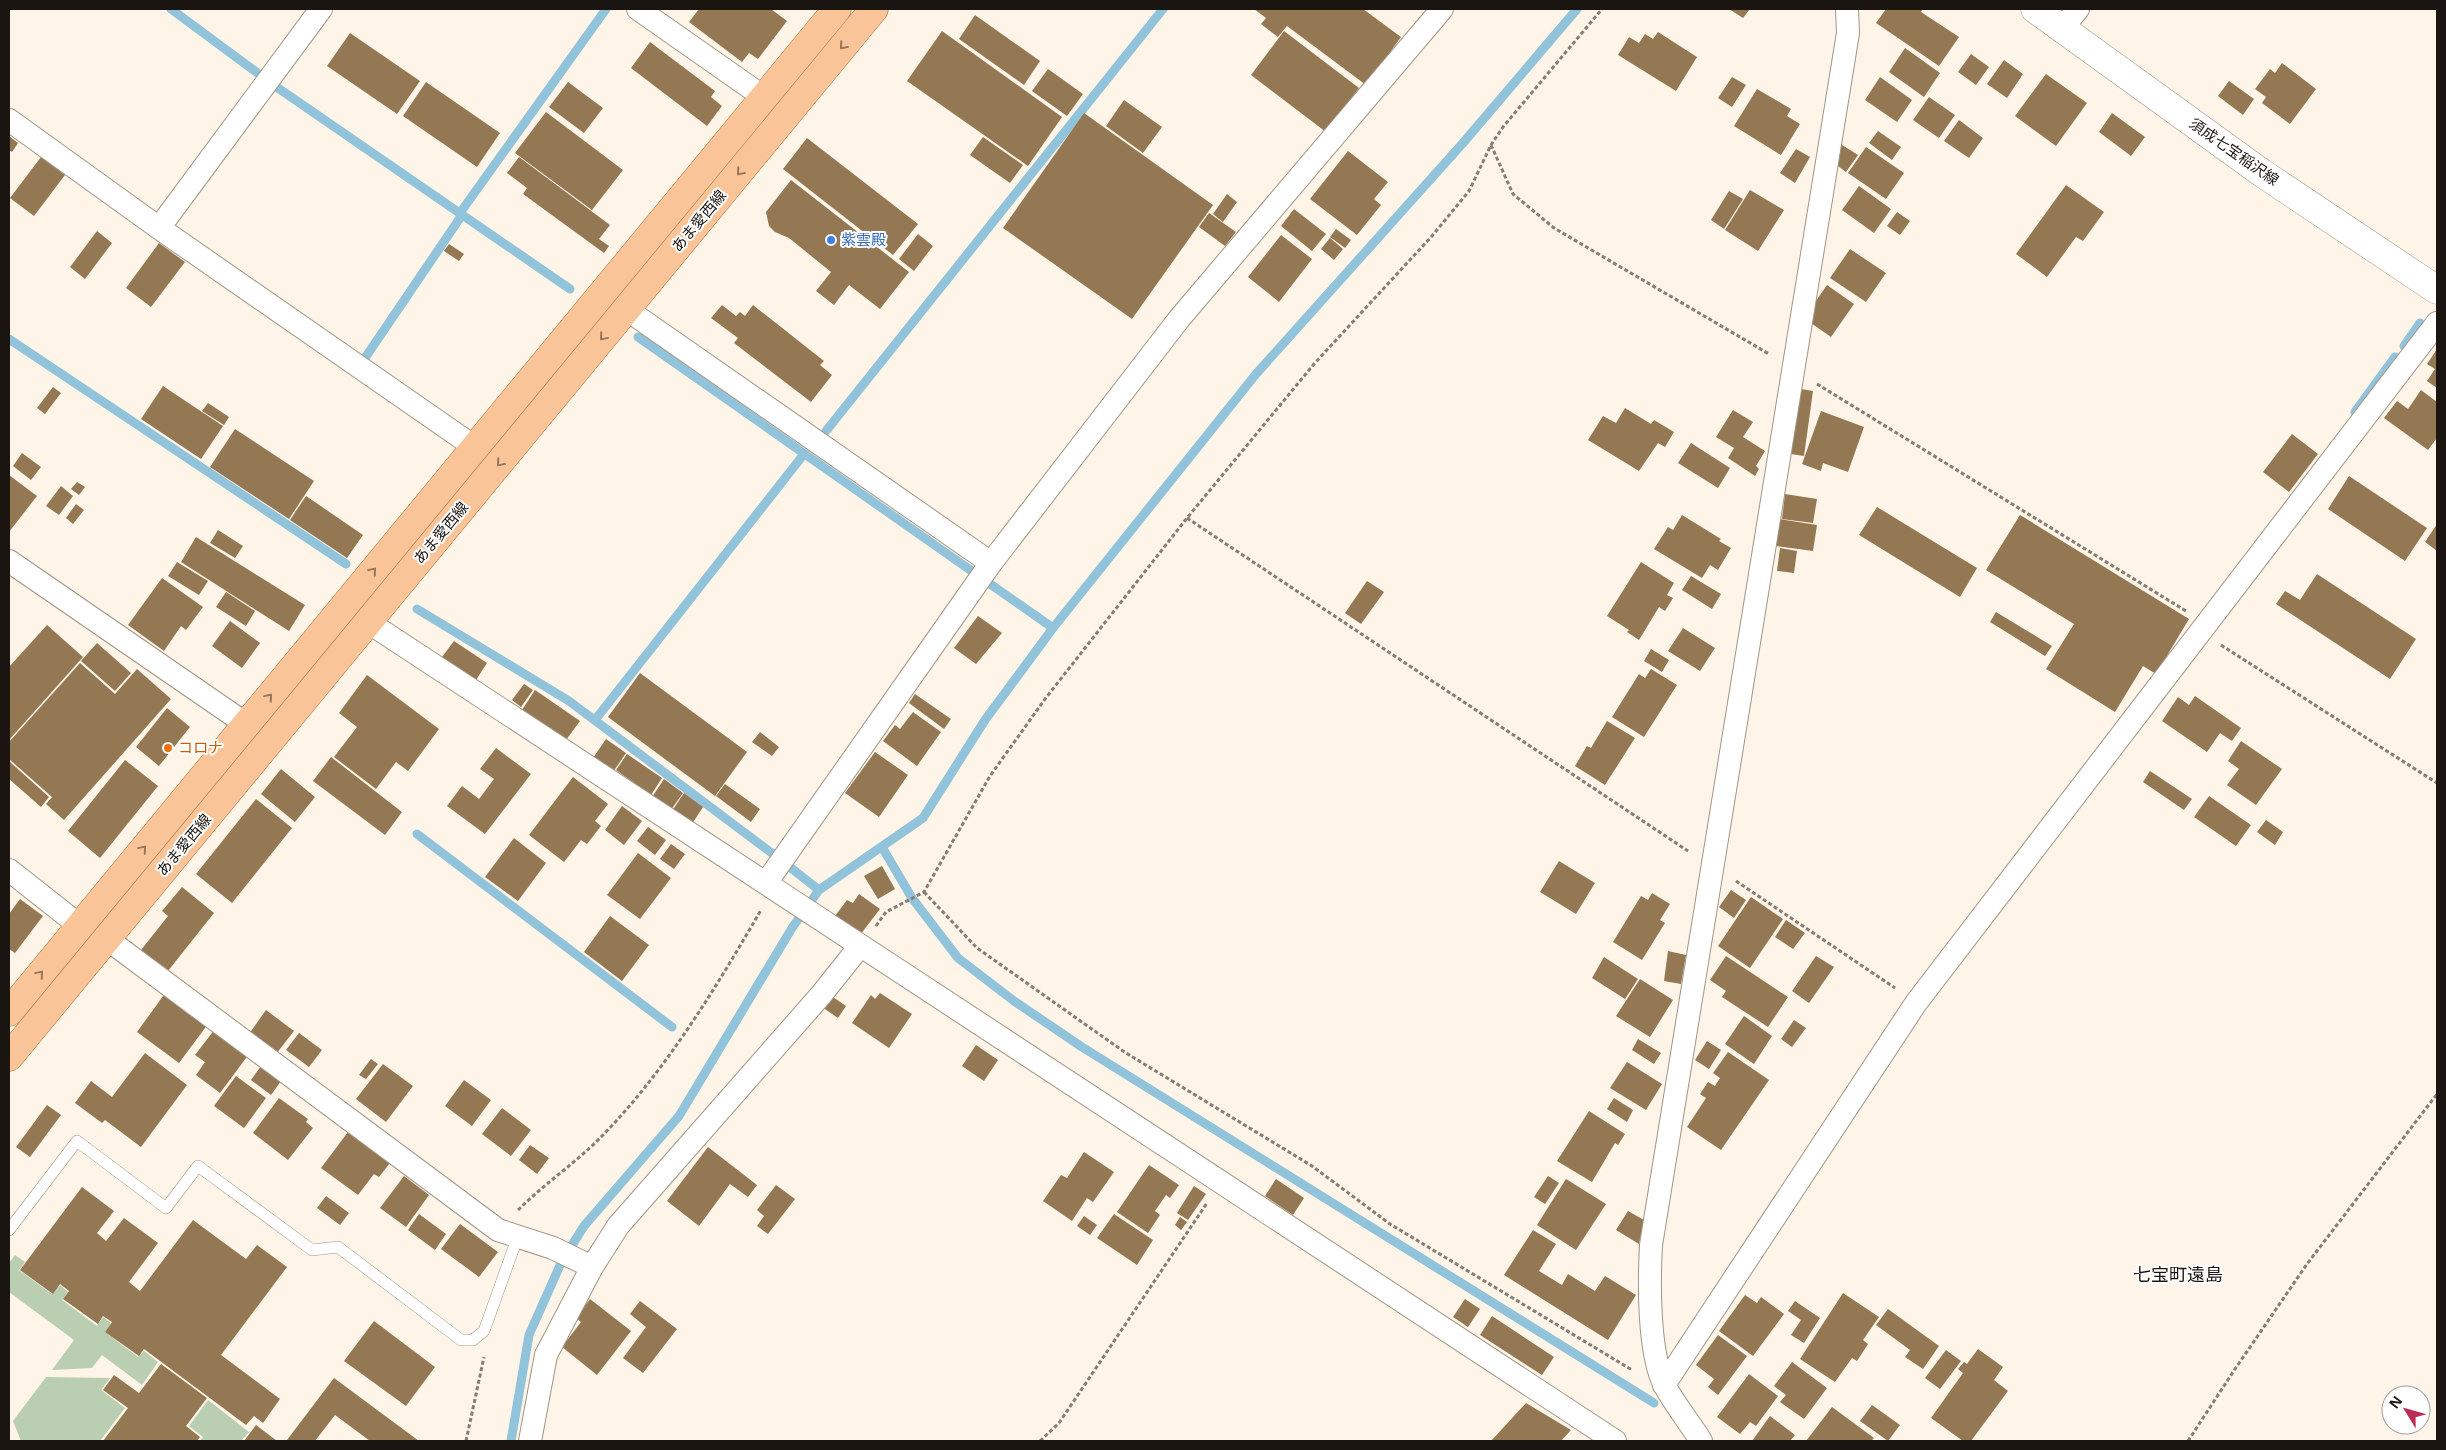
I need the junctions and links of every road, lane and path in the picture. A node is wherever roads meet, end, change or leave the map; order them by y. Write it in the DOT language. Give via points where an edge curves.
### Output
graph roads {
  1 [pos="321,9"];
  2 [pos="638,9"];
  3 [pos="837,9"];
  4 [pos="874,9"];
  5 [pos="1442,9"];
  6 [pos="1602,9"];
  7 [pos="1847,9"];
  8 [pos="2035,9"];
  9 [pos="2070,19"];
  10 [pos="764,98"];
  11 [pos="9,120"];
  12 [pos="1491,145"];
  13 [pos="159,228"];
  14 [pos="2437,290"];
  15 [pos="626,309"];
  16 [pos="2437,323"];
  17 [pos="1793,368"];
  18 [pos="476,448"];
  19 [pos="1187,518"];
  20 [pos="9,561"];
  21 [pos="985,573"];
  22 [pos="368,622"];
  23 [pos="2204,628"];
  24 [pos="246,724"];
  25 [pos="2437,783"];
  26 [pos="1711,865"];
  27 [pos="9,870"];
  28 [pos="777,891"];
  29 [pos="922,893"];
  30 [pos="80,926"];
  31 [pos="107,939"];
  32 [pos="860,946"];
  33 [pos="1916,1002"];
  34 [pos="9,1012"];
  35 [pos="9,1057"];
  36 [pos="2437,1094"];
  37 [pos="1220,1183"];
  38 [pos="9,1230"];
  39 [pos="508,1233"];
  40 [pos="584,1264"];
  41 [pos="1664,1385"];
  42 [pos="1585,1434"];
  43 [pos="530,1441"];
  44 [pos="1040,1441"];
  45 [pos="1615,1441"];
  46 [pos="1701,1441"];
  47 [pos="2188,1441"];
  1 -- 13 [label="street"];
  2 -- 10 [label="street"];
  3 -- 10 [label="main road, あま愛西線"];
  4 -- 15 [label="main road, あま愛西線, one-way"];
  5 -- 21 [label="street" via="1179,319"];
  6 -- 12 [label="path"];
  7 -- 17 [label="street" via="1848,33"];
  8 -- 9 [label="main road, 須成七宝稲沢線"];
  9 -- 14 [label="main road, 須成七宝稲沢線" via="2262,173"];
  10 -- 18 [label="main road, あま愛西線"];
  11 -- 13 [label="street"];
  12 -- 17 [label="path" via="1513,194 1554,228"];
  12 -- 19 [label="path" via="1469,191 1314,364"];
  13 -- 18 [label="street"];
  15 -- 21 [label="street"];
  15 -- 22 [label="main road, あま愛西線, one-way"];
  16 -- 23 [label="street"];
  17 -- 23 [label="path"];
  17 -- 26 [label="street"];
  24 -- 18 [label="main road, あま愛西線, one-way"];
  19 -- 26 [label="path"];
  19 -- 29 [label="path" via="1045,699 990,776"];
  20 -- 24 [label="street"];
  21 -- 28 [label="street"];
  22 -- 28 [label="street"];
  22 -- 31 [label="main road, あま愛西線"];
  23 -- 25 [label="path"];
  23 -- 33 [label="street"];
  30 -- 24 [label="main road, あま愛西線, one-way"];
  26 -- 33 [label="path"];
  26 -- 41 [label="street" via="1650,1244 1649,1293 1656,1354"];
  27 -- 30 [label="street"];
  28 -- 32 [label="street"];
  28 -- 39 [label="path" via="682,1036 629,1105 595,1143 531,1197"];
  29 -- 32 [label="path" via="886,912"];
  29 -- 41 [label="path" via="977,948 1126,1053 1312,1166 1390,1224 1652,1382"];
  34 -- 30 [label="main road, あま愛西線, one-way"];
  31 -- 35 [label="main road, あま愛西線"];
  31 -- 39 [label="street"];
  32 -- 37 [label="street"];
  32 -- 40 [label="street" via="821,995"];
  33 -- 41 [label="street"];
  36 -- 47 [label="path" via="2307,1264"];
  37 -- 42 [label="street"];
  37 -- 44 [label="path" via="1059,1424"];
  38 -- 39 [label="lane" via="77,1141 166,1208 198,1166 312,1250 338,1247 461,1340 472,1340 484,1331"];
  39 -- 40 [label="street" via="553,1248"];
  40 -- 43 [label="street" via="546,1355"];
  41 -- 46 [label="street"];
  42 -- 45 [label="street"];
}
